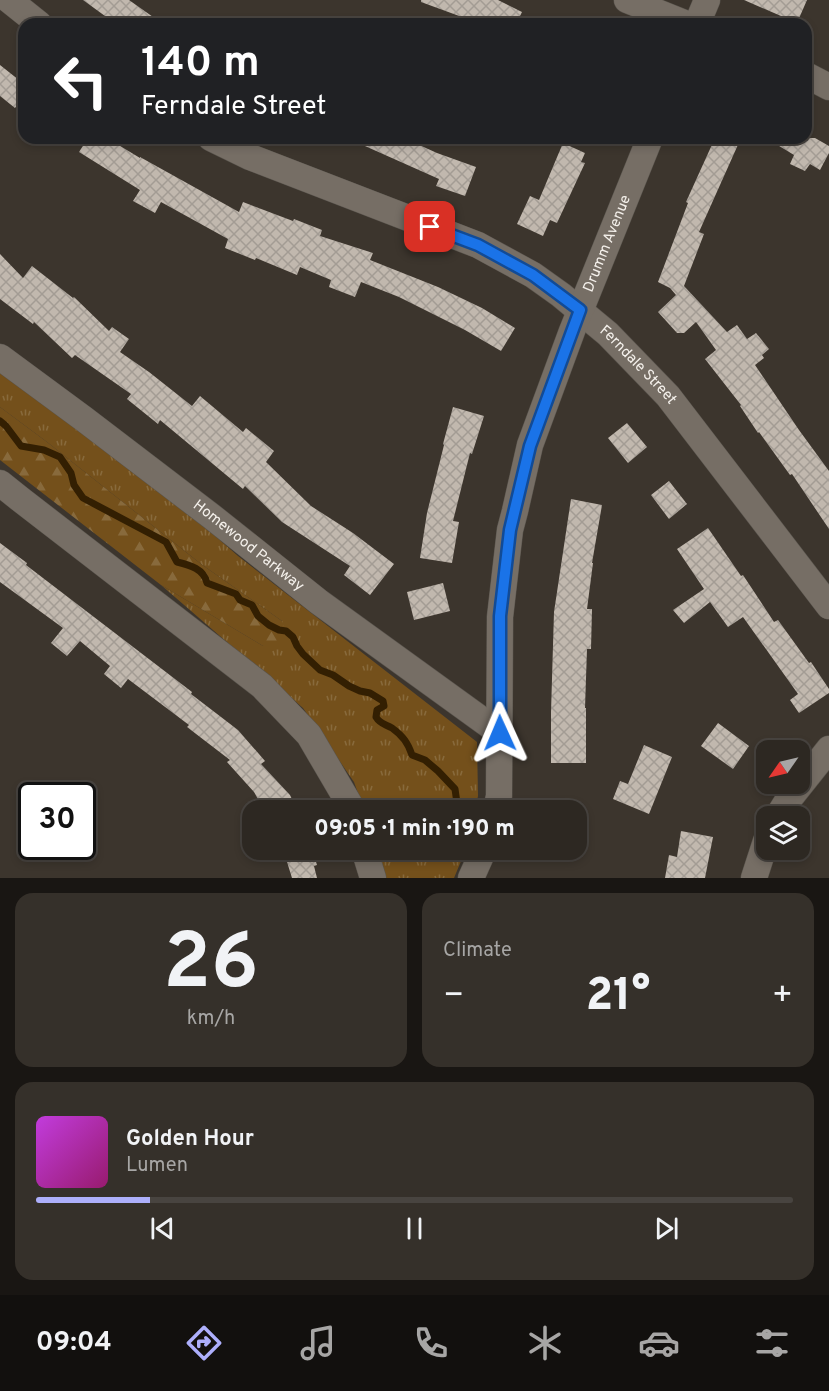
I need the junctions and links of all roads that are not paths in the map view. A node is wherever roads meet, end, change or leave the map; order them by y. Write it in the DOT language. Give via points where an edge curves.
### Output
graph roads {
  1 [pos="9,0"];
  2 [pos="627,0"];
  3 [pos="707,0"];
  4 [pos="32,18"];
  5 [pos="672,18"];
  6 [pos="700,18"];
  7 [pos="812,78"];
  8 [pos="829,87"];
  9 [pos="223,144"];
  10 [pos="648,144"];
  11 [pos="580,310"];
  12 [pos="0,357"];
  13 [pos="0,483"];
  14 [pos="829,606"];
  15 [pos="500,733"];
  16 [pos="829,749"];
  17 [pos="347,800"];
  18 [pos="498,800"];
  19 [pos="784,806"];
  20 [pos="367,860"];
  21 [pos="479,860"];
  22 [pos="760,860"];
  23 [pos="373,878"];
  24 [pos="471,878"];
  25 [pos="754,878"];
  1 -- 4 [label="street"];
  2 -- 5 [label="street"];
  3 -- 6 [label="street"];
  7 -- 8 [label="street"];
  9 -- 11 [label="street, Ferndale Street" via="478,245 533,275"];
  10 -- 11 [label="street, Drumm Avenue"];
  11 -- 14 [label="street, Ferndale Street" via="668,396"];
  11 -- 15 [label="street, Drumm Avenue" via="530,446 510,530 500,616"];
  12 -- 15 [label="street, Homewood Parkway" via="212,516 319,602"];
  13 -- 17 [label="street" via="262,686 309,735"];
  15 -- 18 [label="street, Drumm Avenue"];
  16 -- 19 [label="street"];
  20 -- 23 [label="street"];
  21 -- 24 [label="street"];
  22 -- 25 [label="street"];
}
